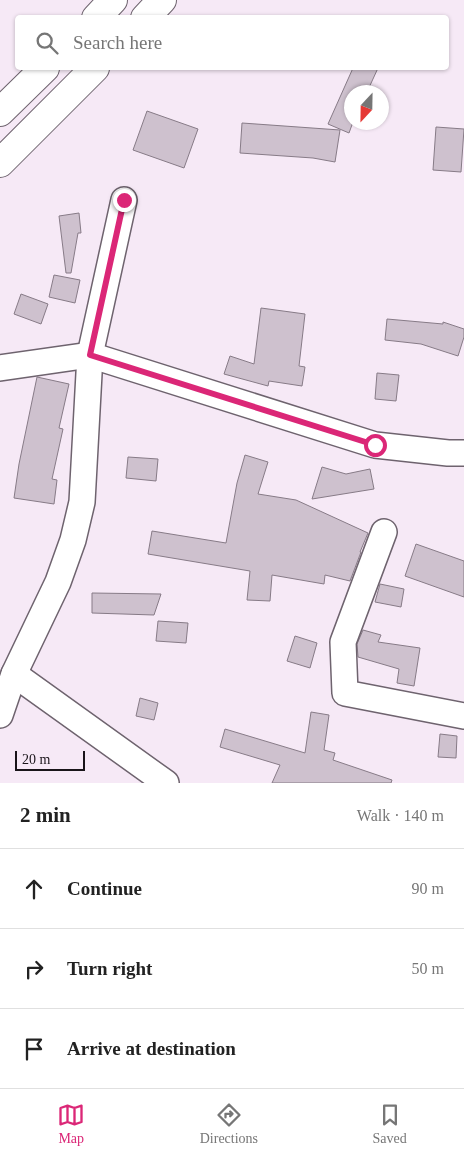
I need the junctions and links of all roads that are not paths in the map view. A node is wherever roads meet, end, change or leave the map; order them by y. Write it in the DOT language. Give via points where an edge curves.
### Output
graph roads {
  1 [pos="113,0"];
  2 [pos="162,0"];
  3 [pos="99,15"];
  4 [pos="148,15"];
  5 [pos="43,70"];
  6 [pos="93,70"];
  7 [pos="0,112"];
  8 [pos="0,163"];
  9 [pos="124,200"];
  10 [pos="90,355"];
  11 [pos="0,368"];
  12 [pos="464,453"];
  13 [pos="384,532"];
  14 [pos="14,674"];
  15 [pos="0,715"];
  16 [pos="464,716"];
  17 [pos="166,783"];
  1 -- 3 [label="main road"];
  2 -- 4 [label="main road"];
  5 -- 7 [label="main road"];
  6 -- 8 [label="main road"];
  9 -- 10 [label="street"];
  10 -- 11 [label="street"];
  10 -- 12 [label="street" via="375,445"];
  10 -- 14 [label="street" via="82,502 58,582"];
  13 -- 16 [label="street" via="344,642 345,693"];
  14 -- 15 [label="street"];
  14 -- 17 [label="street"];
}
